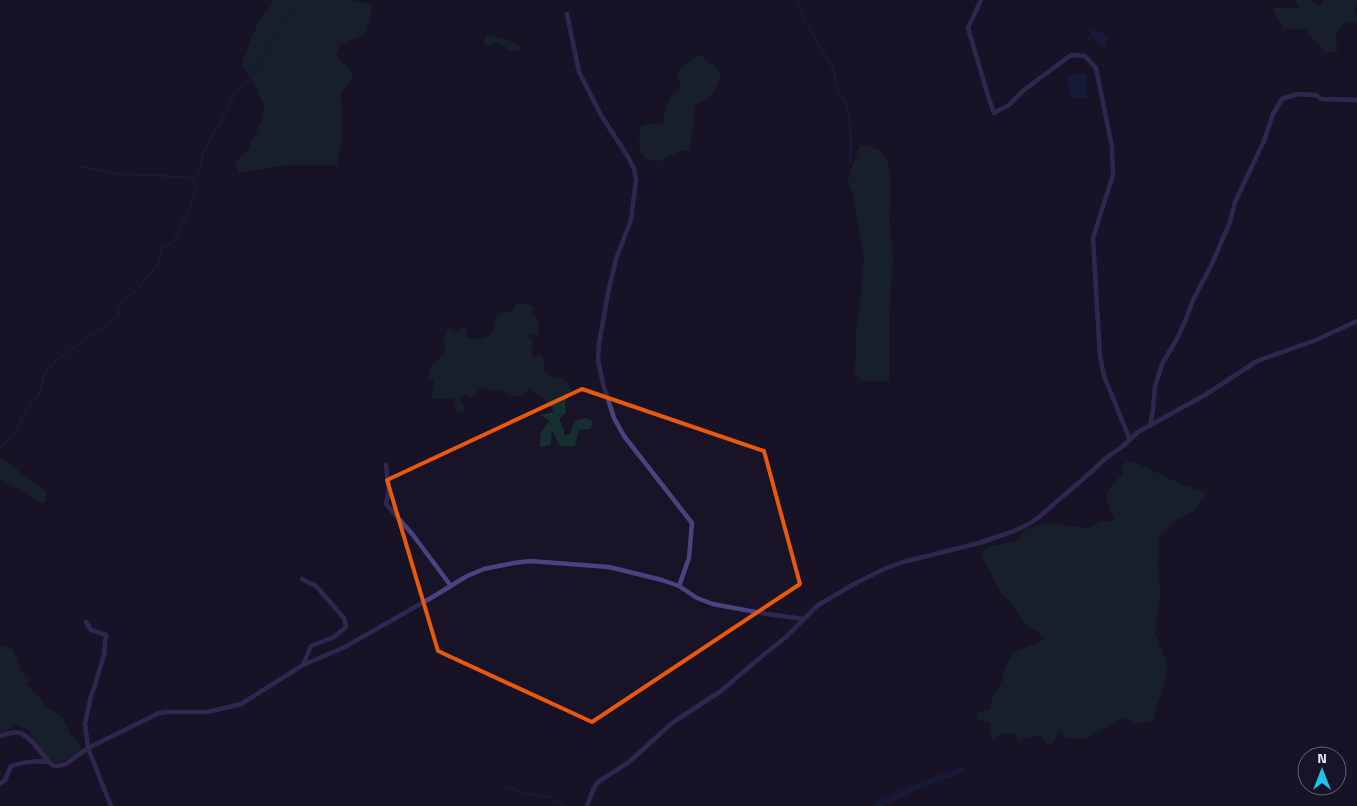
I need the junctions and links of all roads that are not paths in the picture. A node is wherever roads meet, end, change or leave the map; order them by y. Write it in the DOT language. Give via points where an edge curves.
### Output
graph roads {
  1 [pos="980,0"];
  2 [pos="568,14"];
  3 [pos="1357,100"];
  4 [pos="1357,321"];
  5 [pos="1150,426"];
  6 [pos="1130,440"];
  7 [pos="386,466"];
  8 [pos="302,580"];
  9 [pos="452,586"];
  10 [pos="679,586"];
  11 [pos="804,619"];
  12 [pos="86,622"];
  13 [pos="302,665"];
  14 [pos="0,736"];
  15 [pos="88,748"];
  16 [pos="49,762"];
  17 [pos="0,784"];
  18 [pos="111,806"];
  19 [pos="587,806"];
  1 -- 6 [label="street" via="968,28 994,113 1009,105 1071,55 1085,56 1096,68 1112,147 1114,175 1093,238 1100,356 1106,382"];
  2 -- 10 [label="street" via="579,72 634,169 636,180 631,220 608,293 598,360 607,399 624,436 692,523 689,558"];
  3 -- 5 [label="street" via="1321,99 1316,94 1298,94 1282,99 1211,266 1163,362 1155,386"];
  4 -- 5 [label="street" via="1257,362"];
  5 -- 6 [label="street"];
  6 -- 11 [label="street" via="1027,525 979,543 882,570 818,605"];
  7 -- 9 [label="street" via="389,489 386,504"];
  8 -- 13 [label="street" via="316,586 344,618 346,628 334,637 311,646"];
  9 -- 10 [label="street" via="484,569 530,561 609,567"];
  9 -- 13 [label="street" via="345,647"];
  10 -- 11 [label="street" via="713,604"];
  11 -- 19 [label="street" via="721,691 672,723 629,762 598,782"];
  12 -- 15 [label="street" via="91,630 106,635 86,724"];
  13 -- 15 [label="street" via="241,704 208,712 159,713"];
  14 -- 16 [label="street" via="21,733"];
  15 -- 16 [label="street" via="66,764 57,766"];
  15 -- 18 [label="street"];
  16 -- 17 [label="street" via="38,760 11,766"];
}
